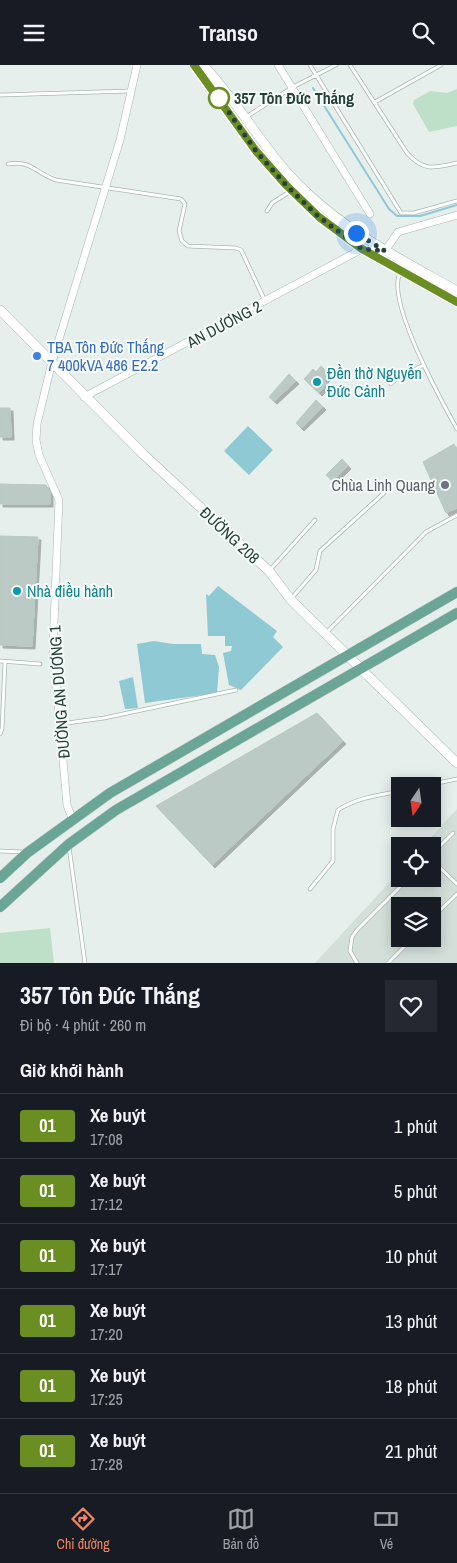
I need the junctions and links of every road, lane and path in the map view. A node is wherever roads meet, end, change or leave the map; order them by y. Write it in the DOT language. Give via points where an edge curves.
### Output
graph roads {
  1 [pos="137,65"];
  2 [pos="194,65"];
  3 [pos="204,65"];
  4 [pos="278,65"];
  5 [pos="310,65"];
  6 [pos="336,65"];
  7 [pos="350,65"];
  8 [pos="441,65"];
  9 [pos="317,75"];
  10 [pos="293,87"];
  11 [pos="132,91"];
  12 [pos="0,95"];
  13 [pos="375,102"];
  14 [pos="245,118"];
  15 [pos="457,163"];
  16 [pos="8,164"];
  17 [pos="106,186"];
  18 [pos="291,191"];
  19 [pos="457,201"];
  20 [pos="267,211"];
  21 [pos="370,214"];
  22 [pos="457,215"];
  23 [pos="362,249"];
  24 [pos="385,251"];
  25 [pos="400,272"];
  26 [pos="457,291"];
  27 [pos="265,302"];
  28 [pos="457,302"];
  29 [pos="0,310"];
  30 [pos="52,362"];
  31 [pos="424,365"];
  32 [pos="391,385"];
  33 [pos="84,397"];
  34 [pos="457,429"];
  35 [pos="384,493"];
  36 [pos="457,515"];
  37 [pos="315,520"];
  38 [pos="270,571"];
  39 [pos="457,592"];
  40 [pos="291,600"];
  41 [pos="457,613"];
  42 [pos="326,634"];
  43 [pos="348,654"];
  44 [pos="0,661"];
  45 [pos="5,662"];
  46 [pos="40,663"];
  47 [pos="362,669"];
  48 [pos="236,690"];
  49 [pos="60,724"];
  50 [pos="0,734"];
  51 [pos="457,763"];
  52 [pos="457,779"];
  53 [pos="441,782"];
  54 [pos="391,793"];
  55 [pos="72,818"];
  56 [pos="453,833"];
  57 [pos="69,844"];
  58 [pos="441,845"];
  59 [pos="0,851"];
  60 [pos="27,853"];
  61 [pos="441,869"];
  62 [pos="0,879"];
  63 [pos="457,884"];
  64 [pos="400,887"];
  65 [pos="310,889"];
  66 [pos="457,894"];
  67 [pos="0,907"];
  68 [pos="441,909"];
  69 [pos="404,947"];
  70 [pos="85,963"];
  71 [pos="358,963"];
  72 [pos="388,963"];
  1 -- 11 [label="street, ĐƯỜNG AN DƯƠNG 1"];
  2 -- 18 [label="main road" via="256,151"];
  3 -- 14 [label="main road"];
  4 -- 10 [label="street"];
  5 -- 9 [label="lane"];
  6 -- 9 [label="lane"];
  7 -- 13 [label="lane"];
  8 -- 13 [label="lane"];
  9 -- 10 [label="lane"];
  9 -- 19 [label="lane" via="401,213 414,213"];
  10 -- 14 [label="lane"];
  10 -- 21 [label="street"];
  11 -- 12 [label="lane"];
  11 -- 17 [label="street, ĐƯỜNG AN DƯƠNG 1"];
  13 -- 15 [label="lane" via="417,164 429,167"];
  14 -- 24 [label="main road" via="303,190"];
  16 -- 17 [label="lane" via="30,165 56,180"];
  17 -- 27 [label="lane" via="182,200 185,207 179,231 182,241 188,246 241,250"];
  17 -- 30 [label="street, ĐƯỜNG AN DƯƠNG 1"];
  18 -- 20 [label="lane" via="272,203"];
  18 -- 23 [label="main road"];
  22 -- 24 [label="street" via="398,232"];
  23 -- 24 [label="street"];
  23 -- 25 [label="main road"];
  23 -- 27 [label="street, AN DƯƠNG 2"];
  24 -- 26 [label="main road"];
  25 -- 28 [label="main road"];
  25 -- 31 [label="lane" via="398,288 406,319"];
  27 -- 33 [label="street, AN DƯƠNG 2"];
  29 -- 30 [label="main road, ĐƯỜNG 208"];
  30 -- 33 [label="main road, ĐƯỜNG 208"];
  30 -- 49 [label="street, ĐƯỜNG AN DƯƠNG 1" via="36,440 44,471 59,501 53,647"];
  31 -- 32 [label="lane" via="398,377"];
  31 -- 34 [label="lane"];
  33 -- 38 [label="main road, ĐƯỜNG 208"];
  35 -- 40 [label="lane" via="320,551 316,570"];
  36 -- 42 [label="lane" via="426,532"];
  37 -- 38 [label="lane"];
  38 -- 40 [label="main road, ĐƯỜNG 208"];
  39 -- 43 [label="main road"];
  40 -- 42 [label="main road, ĐƯỜNG 208"];
  41 -- 47 [label="main road"];
  42 -- 43 [label="main road, ĐƯỜNG 208"];
  43 -- 47 [label="main road, ĐƯỜNG 208"];
  43 -- 55 [label="main road"];
  44 -- 45 [label="lane"];
  45 -- 46 [label="lane"];
  45 -- 50 [label="lane"];
  47 -- 51 [label="main road, ĐƯỜNG 208"];
  47 -- 57 [label="main road" via="116,810"];
  48 -- 49 [label="lane"];
  49 -- 55 [label="street, ĐƯỜNG AN DƯƠNG 1" via="67,805"];
  52 -- 53 [label="lane"];
  54 -- 65 [label="lane" via="346,804 338,810 333,829 333,861"];
  55 -- 60 [label="main road"];
  56 -- 58 [label="lane"];
  57 -- 67 [label="main road"];
  57 -- 70 [label="lane"];
  59 -- 60 [label="lane"];
  60 -- 62 [label="main road"];
  61 -- 63 [label="lane"];
  64 -- 71 [label="lane" via="352,937 350,951"];
  66 -- 68 [label="lane"];
  69 -- 72 [label="lane"];
}
